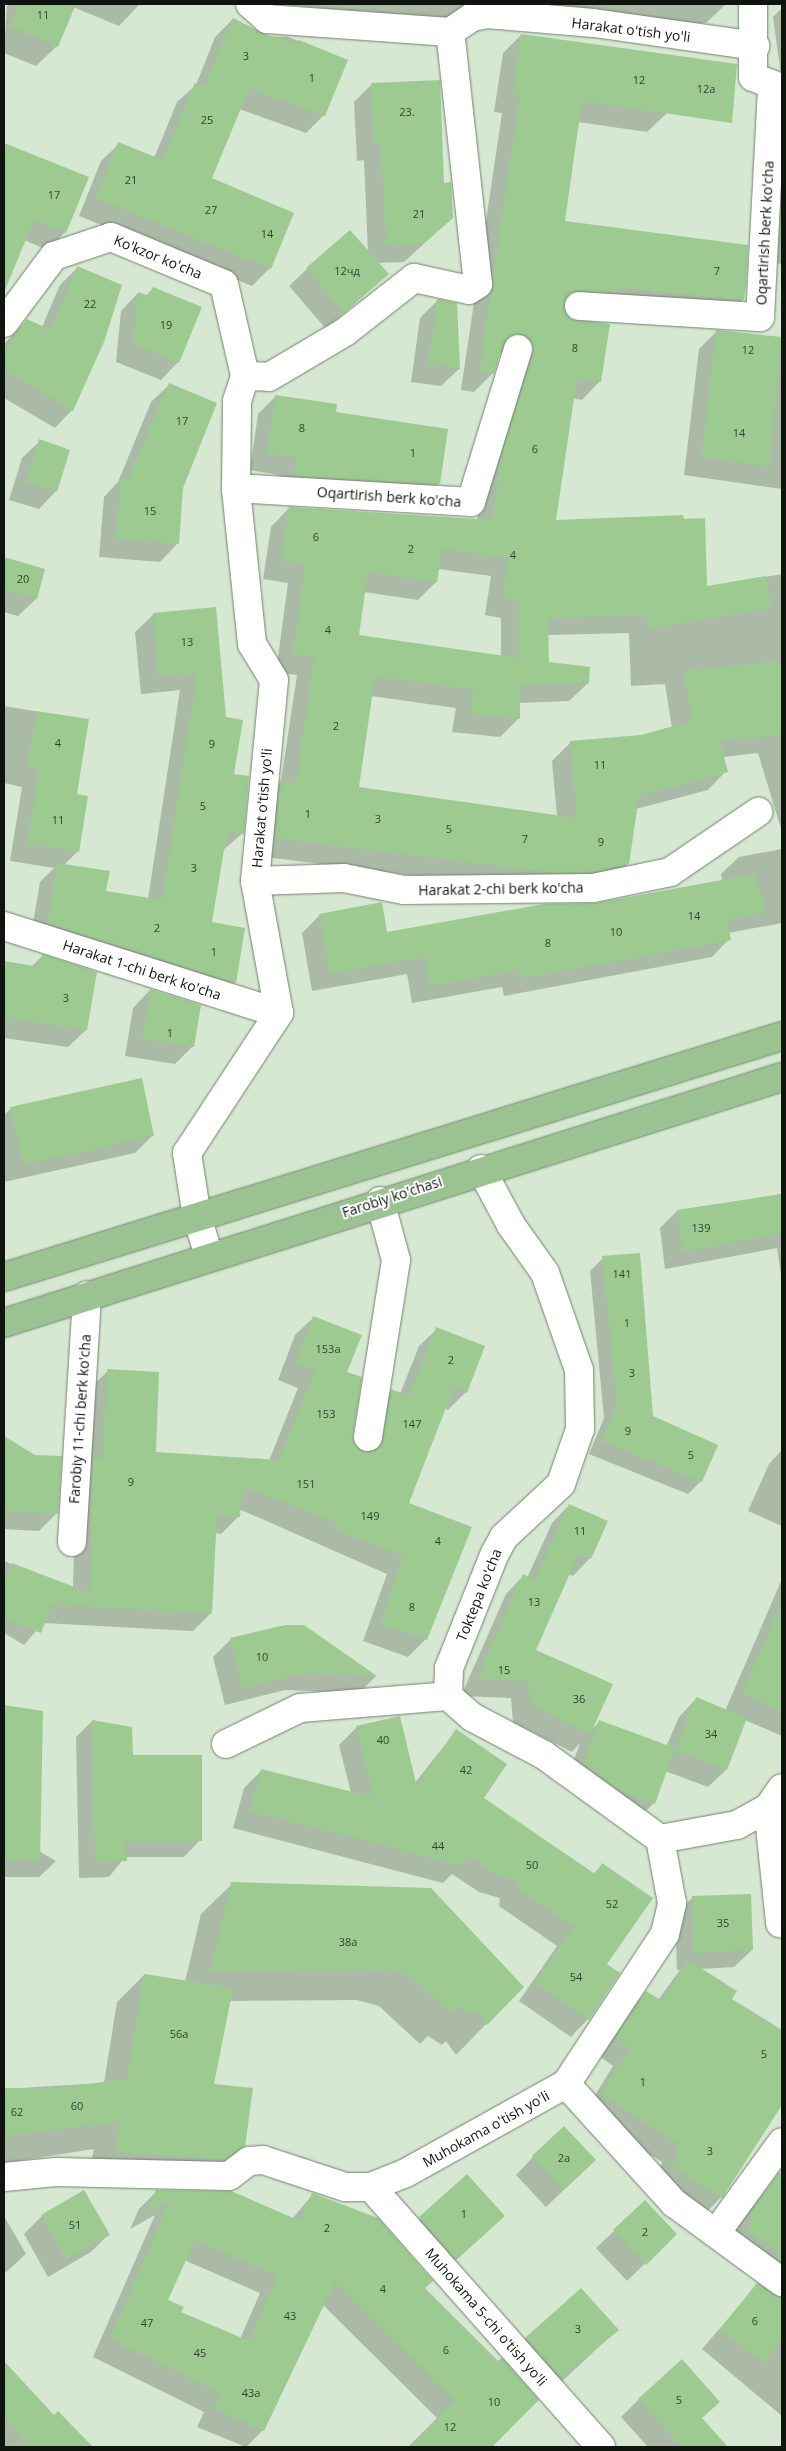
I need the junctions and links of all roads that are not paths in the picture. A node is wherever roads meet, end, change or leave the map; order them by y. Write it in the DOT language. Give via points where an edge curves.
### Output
graph roads {
  1 [pos="250,4"];
  2 [pos="753,4"];
  3 [pos="450,32"];
  4 [pos="755,46"];
  5 [pos="777,87"];
  6 [pos="579,306"];
  7 [pos="771,319"];
  8 [pos="4,323"];
  9 [pos="518,349"];
  10 [pos="245,376"];
  11 [pos="236,488"];
  12 [pos="758,812"];
  13 [pos="255,881"];
  14 [pos="4,926"];
  15 [pos="280,1013"];
  16 [pos="782,1036"];
  17 [pos="782,1077"];
  18 [pos="481,1169"];
  19 [pos="380,1201"];
  20 [pos="197,1217"];
  21 [pos="209,1256"];
  22 [pos="4,1277"];
  23 [pos="87,1295"];
  24 [pos="4,1322"];
  25 [pos="368,1437"];
  26 [pos="72,1542"];
  27 [pos="448,1696"];
  28 [pos="226,1744"];
  29 [pos="775,1798"];
  30 [pos="660,1839"];
  31 [pos="780,1923"];
  32 [pos="566,2084"];
  33 [pos="782,2142"];
  34 [pos="4,2177"];
  35 [pos="371,2187"];
  36 [pos="716,2233"];
  37 [pos="782,2282"];
  38 [pos="601,2447"];
  1 -- 3 [label="street" via="267,19"];
  2 -- 4 [label="street"];
  3 -- 4 [label="street, Harakat o'tish yo'li" via="472,17 486,14 594,24"];
  3 -- 10 [label="street" via="478,284 469,290 414,278 345,332 269,377"];
  4 -- 5 [label="street" via="753,77"];
  5 -- 7 [label="street, Oqartirish berk ko'cha"];
  6 -- 7 [label="street, Oqartirish berk ko'cha"];
  8 -- 10 [label="street, Ko'kzor ko'cha" via="54,256 111,237 224,284"];
  9 -- 11 [label="street, Oqartirish berk ko'cha" via="471,502"];
  10 -- 11 [label="street, Harakat o'tish yo'li" via="237,401"];
  11 -- 13 [label="street, Harakat o'tish yo'li" via="252,644 274,680"];
  12 -- 13 [label="street, Harakat 2-chi berk ko'cha" via="670,872 593,888 404,890 344,878"];
  13 -- 15 [label="street, Harakat o'tish yo'li"];
  14 -- 15 [label="street, Harakat 1-chi berk ko'cha"];
  15 -- 20 [label="street" via="187,1153"];
  16 -- 20 [label="main road"];
  17 -- 18 [label="main road, Farobiy ko'chasi"];
  18 -- 19 [label="main road, Farobiy ko'chasi"];
  18 -- 27 [label="street, Toktepa ko'cha" via="511,1225 545,1273 579,1370 580,1429 561,1484 504,1537 495,1554 449,1668"];
  19 -- 21 [label="main road, Farobiy ko'chasi"];
  19 -- 25 [label="street" via="396,1260"];
  20 -- 21 [label="street"];
  20 -- 22 [label="main road"];
  21 -- 23 [label="main road, Farobiy ko'chasi"];
  23 -- 24 [label="main road, Farobiy ko'chasi"];
  23 -- 26 [label="street, Farobiy 11-chi berk ko'cha"];
  27 -- 28 [label="street" via="300,1708"];
  27 -- 30 [label="street" via="472,1717 544,1755"];
  29 -- 30 [label="street" via="737,1825"];
  29 -- 31 [label="street"];
  30 -- 32 [label="street, Muhokama o'tish yo'li" via="672,1903 665,1934"];
  32 -- 35 [label="street, Muhokama o'tish yo'li" via="404,2174"];
  32 -- 36 [label="street" via="674,2203"];
  33 -- 36 [label="street"];
  34 -- 35 [label="street, Muhokama o'tish yo'li" via="56,2172 229,2176 249,2161 264,2160 346,2187"];
  35 -- 38 [label="street, Muhokama 5-chi o'tish yo'li"];
  36 -- 37 [label="street"];
}
